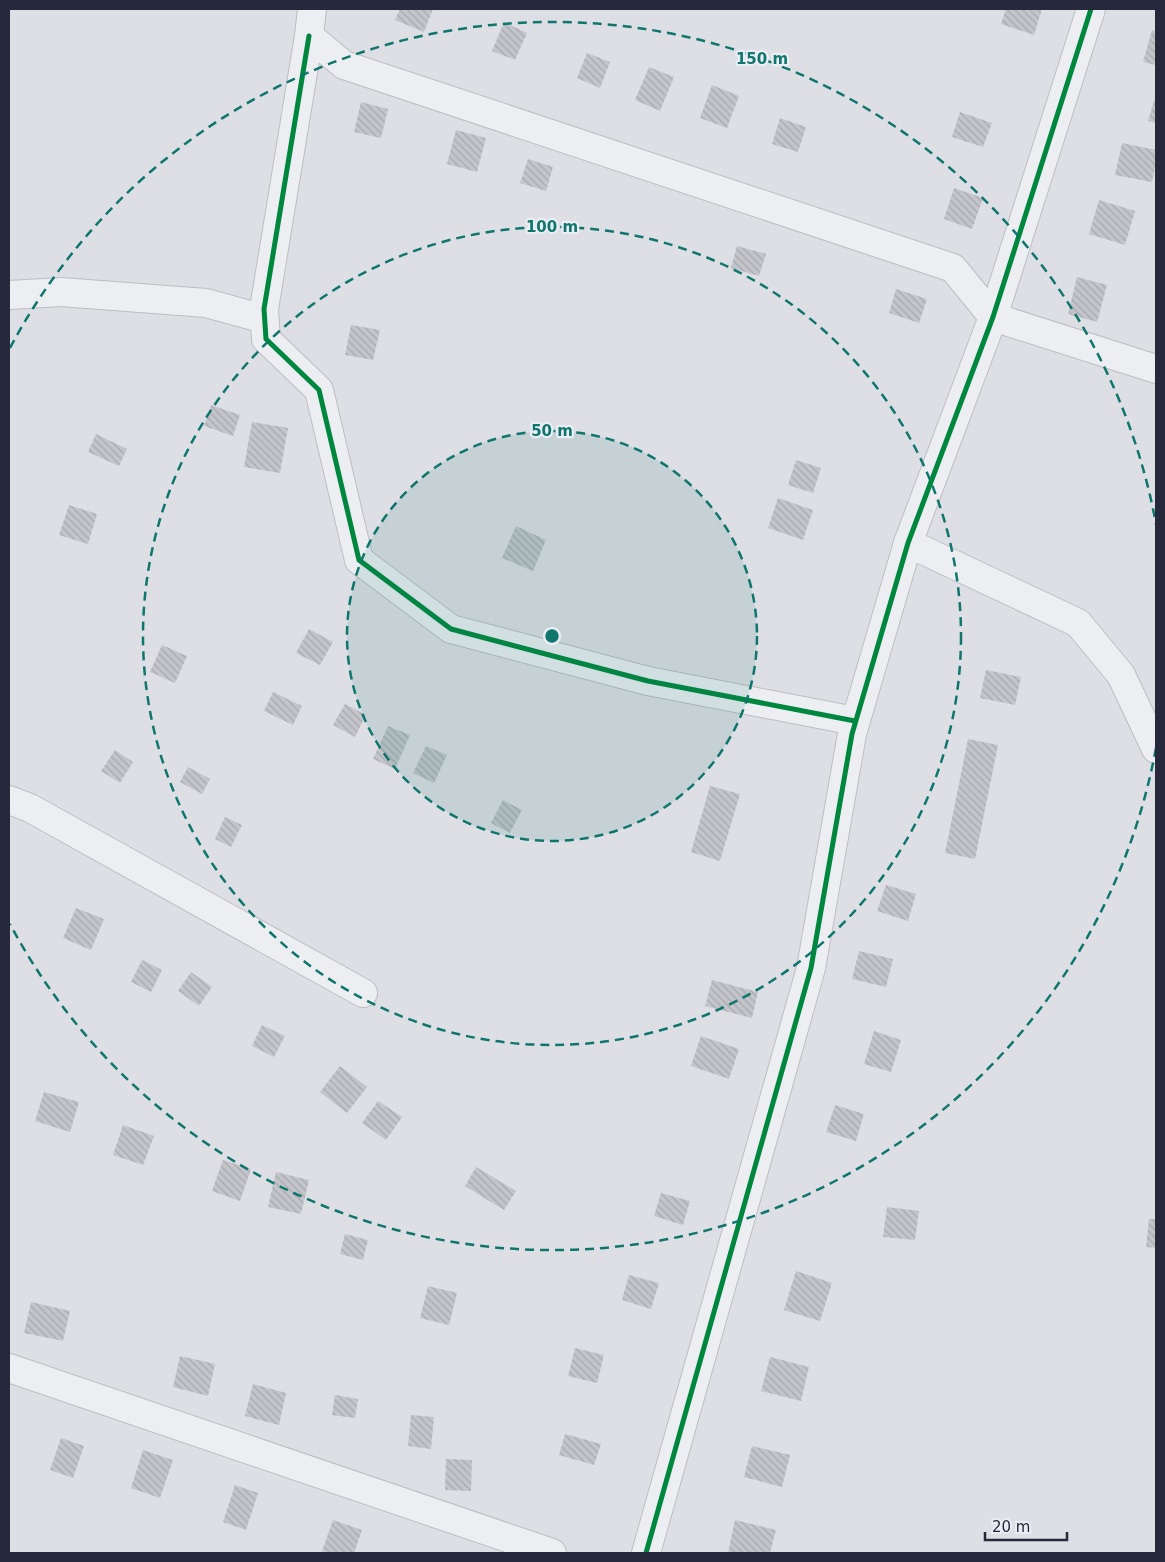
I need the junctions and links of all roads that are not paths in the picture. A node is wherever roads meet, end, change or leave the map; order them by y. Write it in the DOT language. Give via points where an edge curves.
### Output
graph roads {
  1 [pos="312,9"];
  2 [pos="1091,9"];
  3 [pos="309,36"];
  4 [pos="9,295"];
  5 [pos="993,317"];
  6 [pos="264,319"];
  7 [pos="1156,369"];
  8 [pos="908,543"];
  9 [pos="855,721"];
  10 [pos="1156,749"];
  11 [pos="9,800"];
  12 [pos="362,993"];
  13 [pos="9,1368"];
  14 [pos="552,1553"];
  15 [pos="646,1553"];
  1 -- 3 [label="street"];
  2 -- 5 [label="street"];
  3 -- 5 [label="street" via="344,64 953,268"];
  3 -- 6 [label="street"];
  4 -- 6 [label="street" via="61,292 206,303"];
  5 -- 7 [label="street"];
  5 -- 8 [label="street"];
  6 -- 9 [label="street" via="266,339 319,390 359,560 451,628 648,681"];
  8 -- 9 [label="street"];
  8 -- 10 [label="street" via="1078,623 1121,675"];
  9 -- 15 [label="street" via="811,968"];
  11 -- 12 [label="street" via="30,808"];
  13 -- 14 [label="street"];
}
